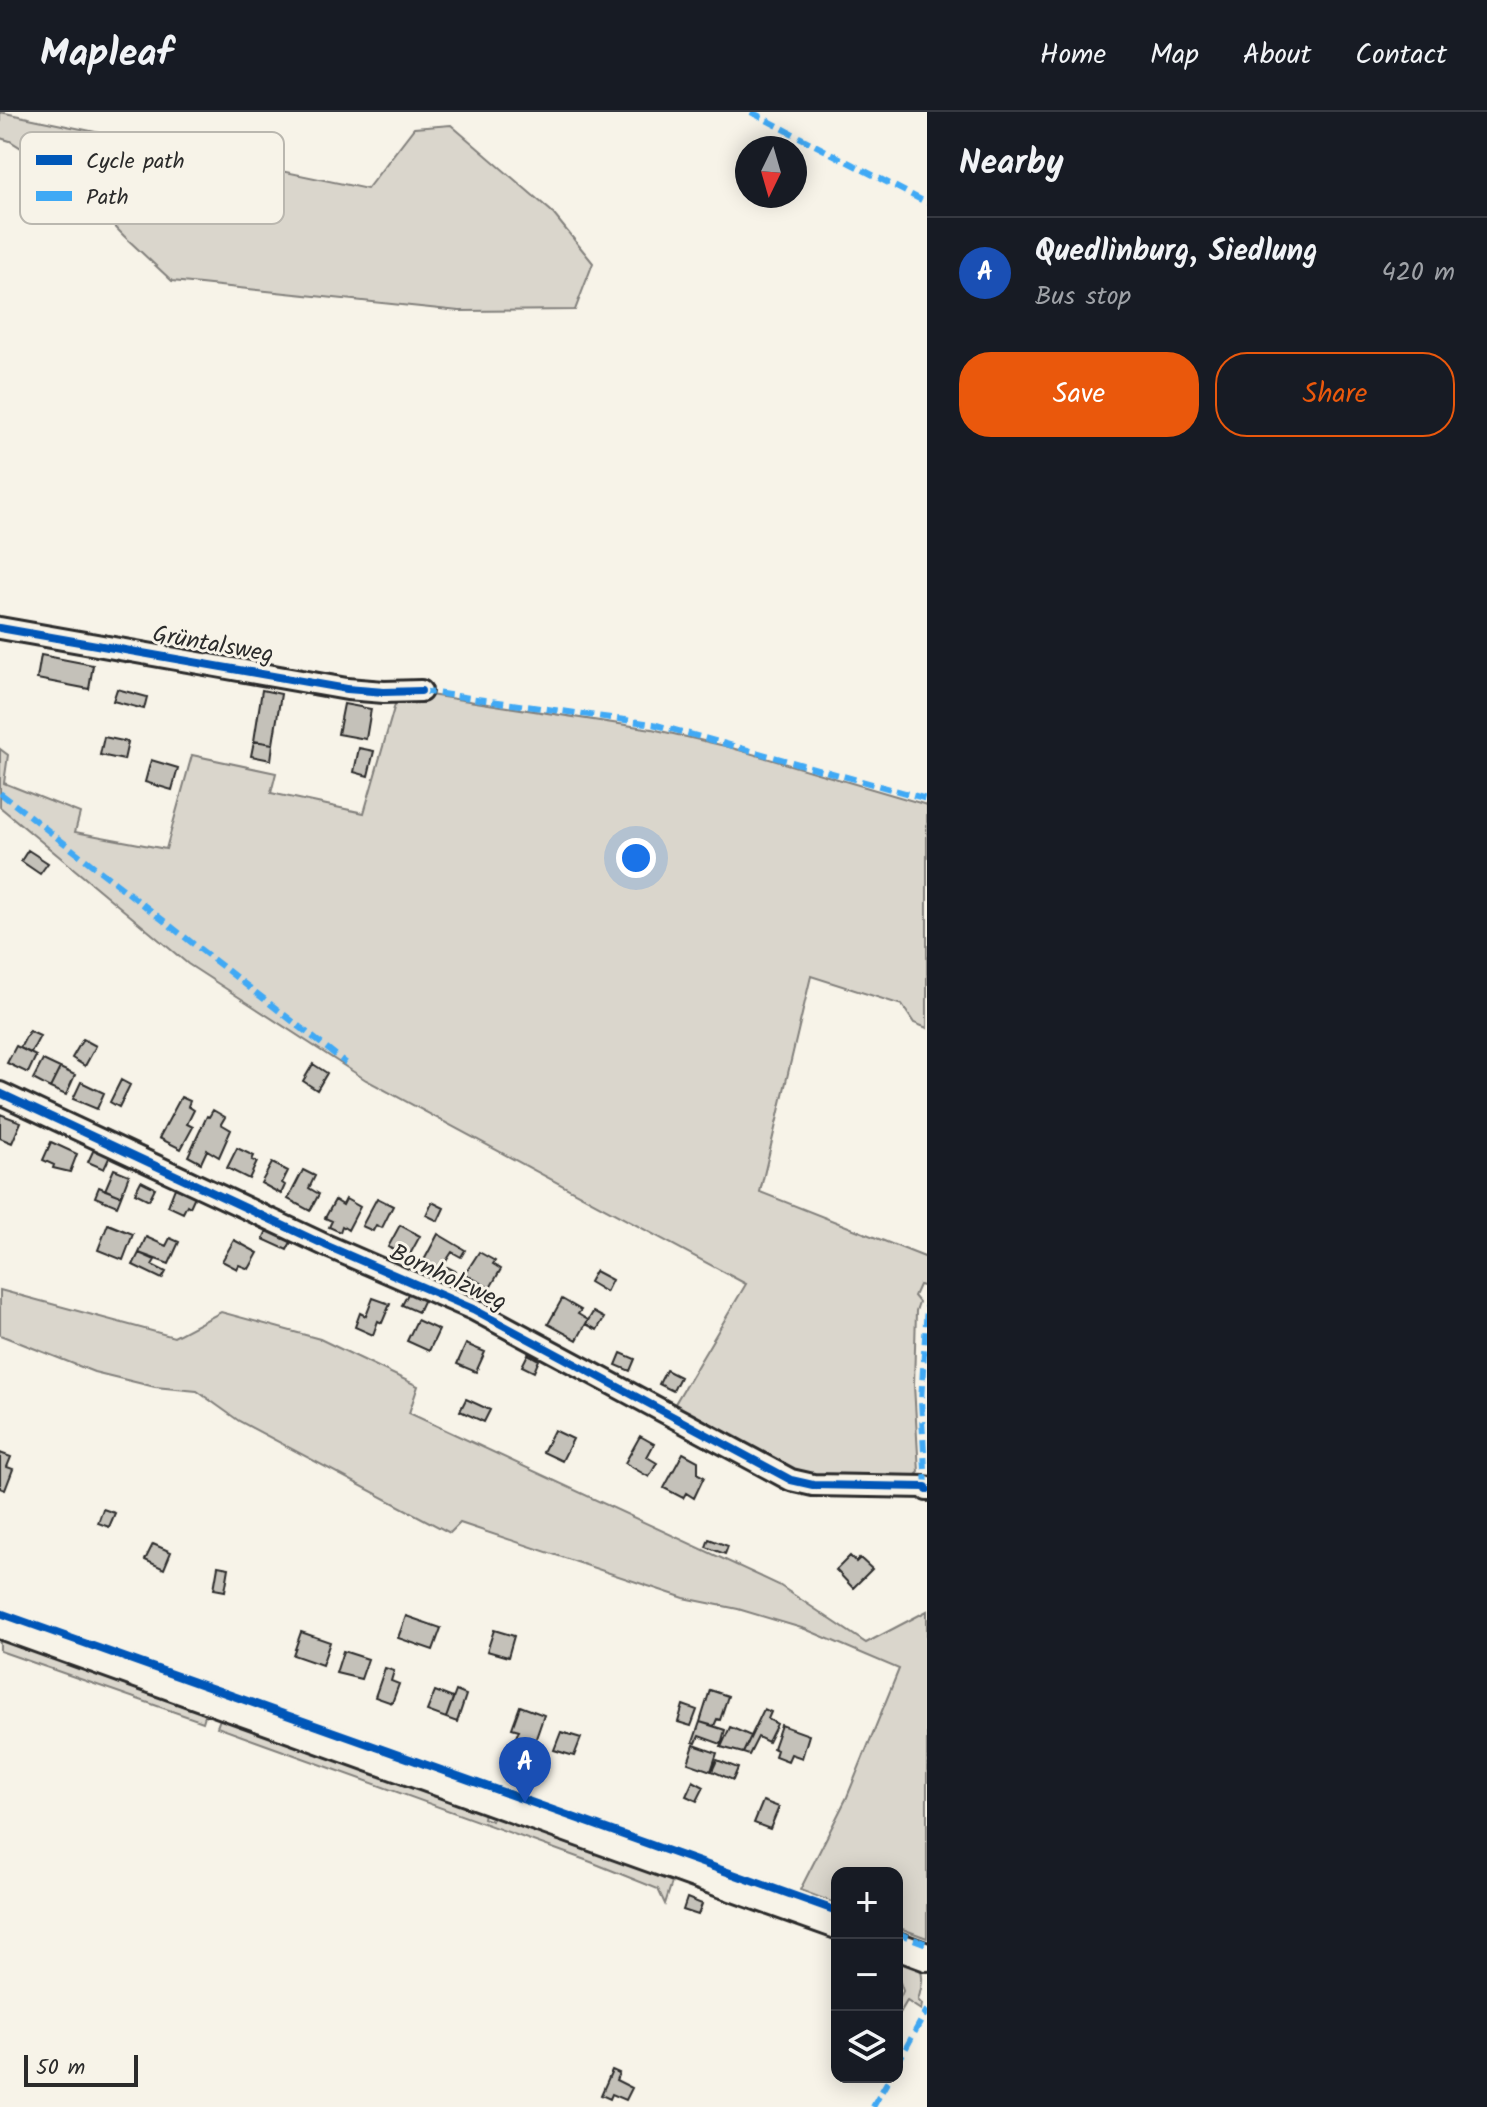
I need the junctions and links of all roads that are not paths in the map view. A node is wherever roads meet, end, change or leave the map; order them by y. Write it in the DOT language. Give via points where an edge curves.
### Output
graph roads {
  1 [pos="0,628"];
  2 [pos="421,691"];
  3 [pos="0,1093"];
  4 [pos="926,1488"];
  5 [pos="0,1625"];
  6 [pos="831,1923"];
  7 [pos="903,1948"];
  8 [pos="927,1957"];
  1 -- 2 [label="street, Grüntalsweg" via="347,689"];
  3 -- 4 [label="street, Bornholzweg" via="473,1309 791,1480"];
  5 -- 6 [label="main road"];
  7 -- 8 [label="main road"];
}
